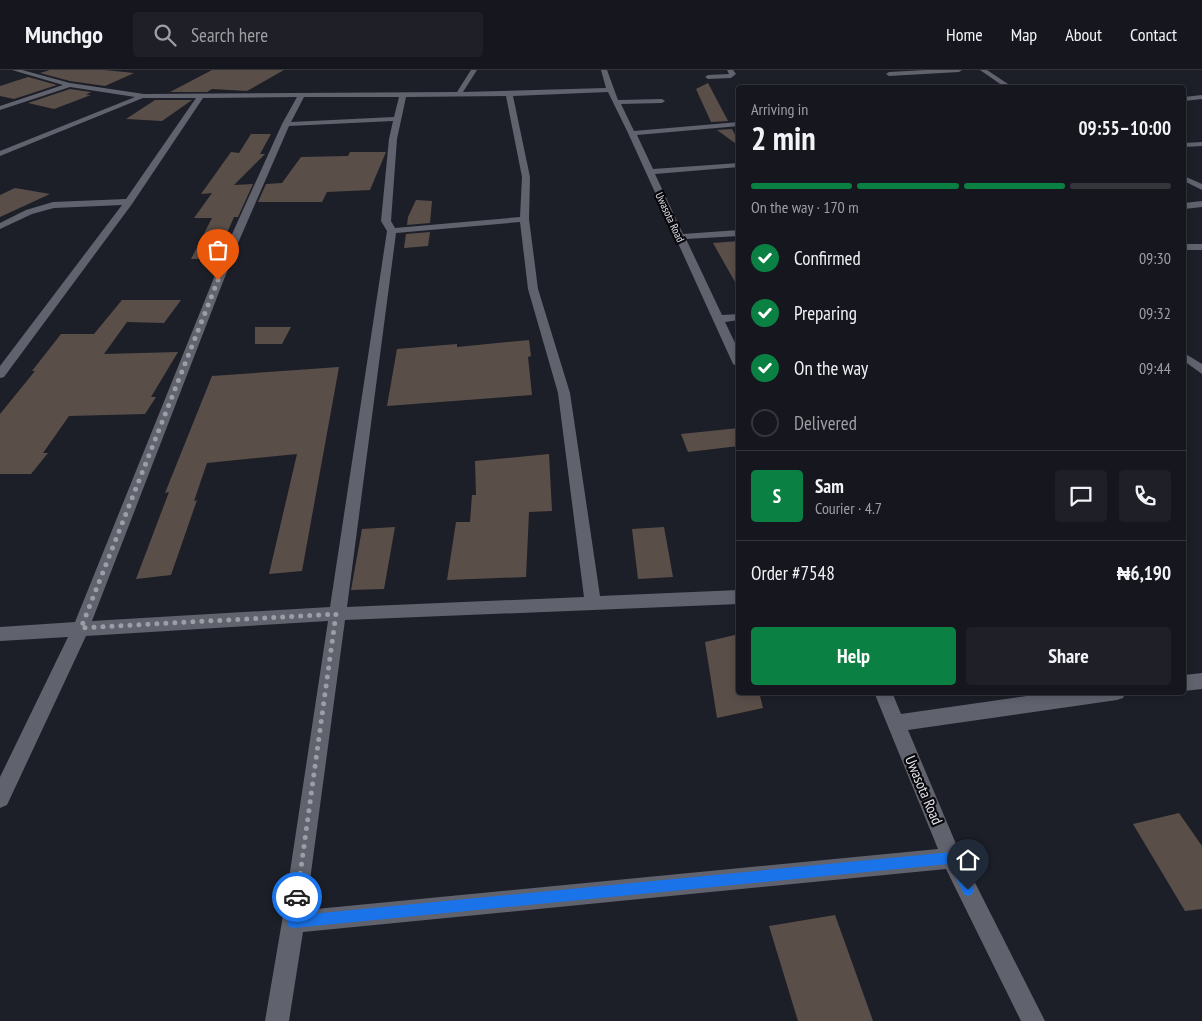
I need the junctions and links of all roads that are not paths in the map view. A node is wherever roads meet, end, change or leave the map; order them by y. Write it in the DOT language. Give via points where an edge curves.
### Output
graph roads {
  1 [pos="15,70"];
  2 [pos="474,70"];
  3 [pos="604,70"];
  4 [pos="730,70"];
  5 [pos="959,70"];
  6 [pos="983,70"];
  7 [pos="889,74"];
  8 [pos="708,77"];
  9 [pos="70,85"];
  10 [pos="1006,85"];
  11 [pos="610,90"];
  12 [pos="403,94"];
  13 [pos="459,94"];
  14 [pos="509,94"];
  15 [pos="202,95"];
  16 [pos="144,96"];
  17 [pos="302,96"];
  18 [pos="1202,97"];
  19 [pos="1186,98"];
  20 [pos="662,101"];
  21 [pos="616,102"];
  22 [pos="0,108"];
  23 [pos="398,118"];
  24 [pos="286,124"];
  25 [pos="736,124"];
  26 [pos="632,133"];
  27 [pos="1202,144"];
  28 [pos="1186,145"];
  29 [pos="0,154"];
  30 [pos="736,165"];
  31 [pos="649,172"];
  32 [pos="1186,179"];
  33 [pos="1202,187"];
  34 [pos="129,202"];
  35 [pos="1202,204"];
  36 [pos="1186,206"];
  37 [pos="524,219"];
  38 [pos="0,226"];
  39 [pos="392,231"];
  40 [pos="736,233"];
  41 [pos="679,237"];
  42 [pos="1186,247"];
  43 [pos="1202,247"];
  44 [pos="736,317"];
  45 [pos="719,319"];
  46 [pos="736,357"];
  47 [pos="1186,358"];
  48 [pos="1202,370"];
  49 [pos="0,374"];
  50 [pos="736,597"];
  51 [pos="593,604"];
  52 [pos="336,614"];
  53 [pos="81,628"];
  54 [pos="0,634"];
  55 [pos="1202,681"];
  56 [pos="1186,683"];
  57 [pos="884,695"];
  58 [pos="1096,695"];
  59 [pos="896,723"];
  60 [pos="0,798"];
  61 [pos="952,858"];
  62 [pos="293,922"];
  63 [pos="277,1021"];
  64 [pos="1034,1021"];
  1 -- 9 [label="street"];
  2 -- 13 [label="street"];
  3 -- 11 [label="street, Uwasota Road"];
  4 -- 8 [label="street" via="731,76"];
  5 -- 7 [label="street"];
  6 -- 10 [label="street"];
  9 -- 16 [label="street"];
  9 -- 22 [label="street"];
  11 -- 14 [label="street" via="546,89"];
  11 -- 21 [label="street, Uwasota Road"];
  12 -- 13 [label="street"];
  12 -- 17 [label="street"];
  12 -- 23 [label="street"];
  13 -- 14 [label="street"];
  14 -- 37 [label="street" via="526,177"];
  15 -- 16 [label="street"];
  15 -- 17 [label="street"];
  15 -- 34 [label="street"];
  16 -- 29 [label="street"];
  17 -- 24 [label="street"];
  18 -- 19 [label="street"];
  20 -- 21 [label="street"];
  21 -- 26 [label="street, Uwasota Road"];
  23 -- 24 [label="street"];
  23 -- 39 [label="street" via="393,139 386,221"];
  24 -- 53 [label="street" via="232,243"];
  25 -- 26 [label="street"];
  26 -- 31 [label="street, Uwasota Road"];
  27 -- 28 [label="street"];
  30 -- 31 [label="street"];
  31 -- 41 [label="street, Uwasota Road"];
  32 -- 33 [label="street"];
  34 -- 38 [label="street" via="54,205"];
  34 -- 49 [label="street"];
  35 -- 36 [label="street"];
  37 -- 39 [label="street"];
  37 -- 51 [label="street" via="534,289 564,392"];
  39 -- 52 [label="street"];
  40 -- 41 [label="street"];
  41 -- 45 [label="street, Uwasota Road"];
  42 -- 43 [label="street"];
  44 -- 45 [label="street"];
  45 -- 46 [label="street, Uwasota Road"];
  47 -- 48 [label="street"];
  50 -- 51 [label="street"];
  51 -- 52 [label="street"];
  52 -- 53 [label="street"];
  52 -- 62 [label="street"];
  53 -- 54 [label="street"];
  53 -- 60 [label="street"];
  55 -- 56 [label="street"];
  57 -- 59 [label="street, Uwasota Road"];
  58 -- 59 [label="street"];
  59 -- 61 [label="street, Uwasota Road"];
  61 -- 62 [label="street"];
  61 -- 64 [label="street, Uwasota Road"];
  62 -- 63 [label="street"];
}
